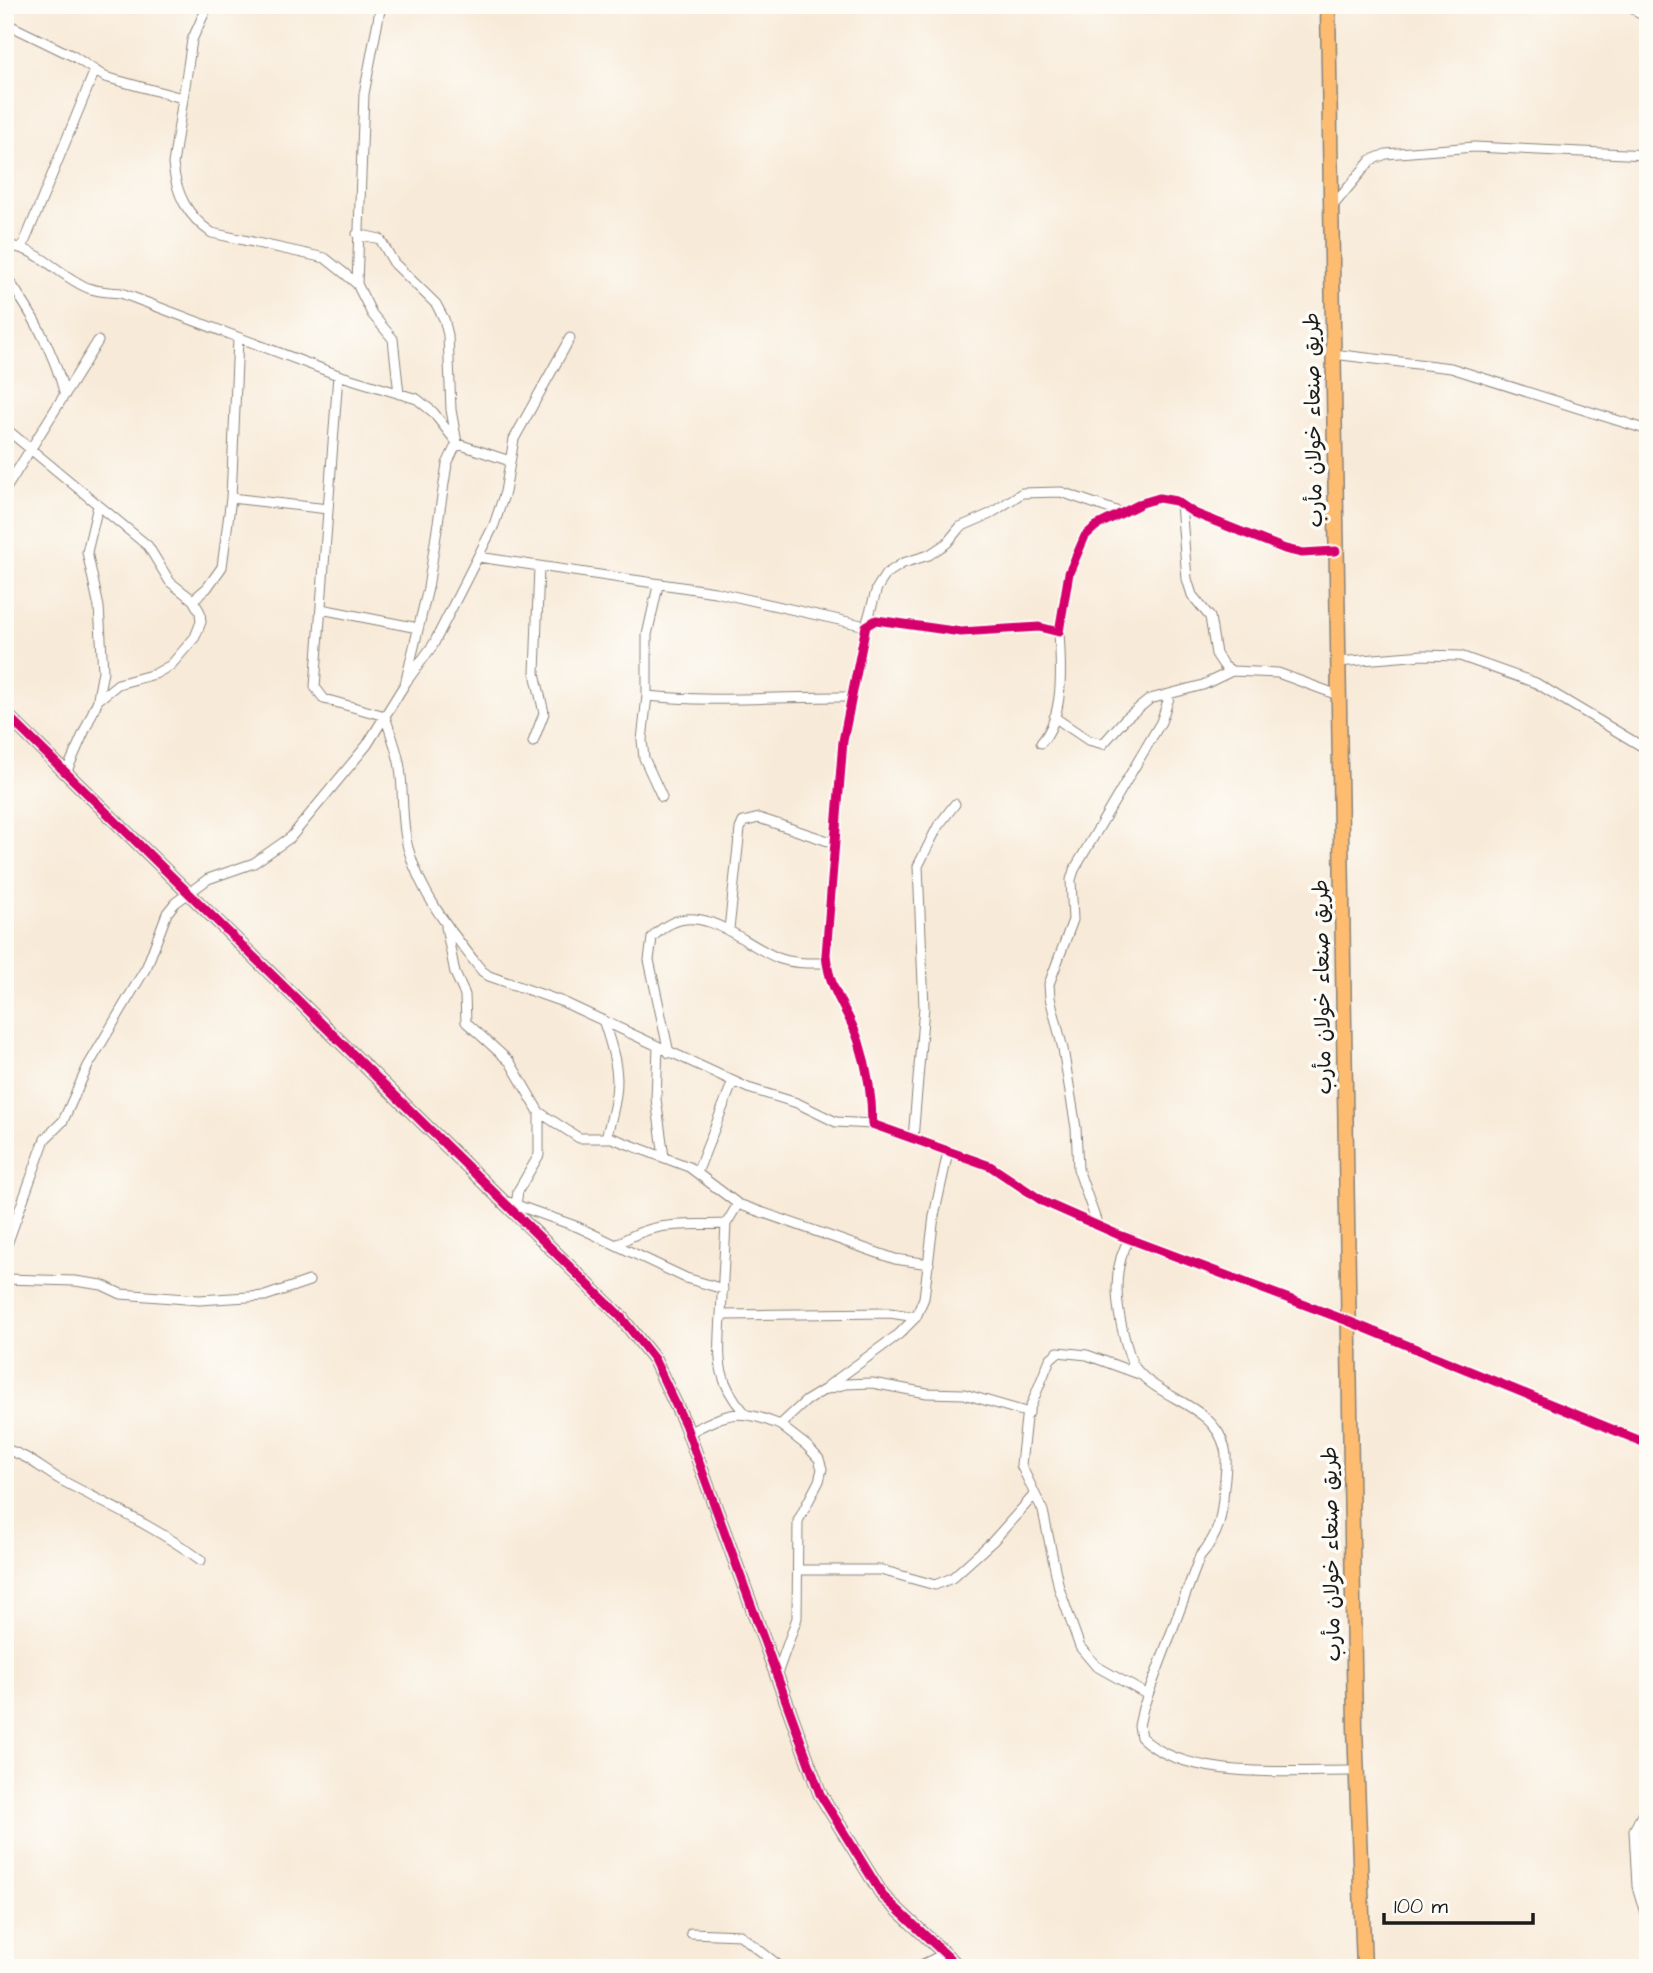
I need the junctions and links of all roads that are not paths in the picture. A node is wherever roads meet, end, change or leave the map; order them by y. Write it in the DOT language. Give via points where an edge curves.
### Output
graph roads {
  1 [pos="208,5"];
  2 [pos="381,5"];
  3 [pos="1328,5"];
  4 [pos="1630,5"];
  5 [pos="1648,20"];
  6 [pos="5,23"];
  7 [pos="94,70"];
  8 [pos="182,98"];
  9 [pos="1648,155"];
  10 [pos="1332,207"];
  11 [pos="358,234"];
  12 [pos="5,246"];
  13 [pos="22,248"];
  14 [pos="5,275"];
  15 [pos="356,284"];
  16 [pos="570,338"];
  17 [pos="239,339"];
  18 [pos="98,341"];
  19 [pos="1333,354"];
  20 [pos="338,375"];
  21 [pos="399,394"];
  22 [pos="65,395"];
  23 [pos="5,428"];
  24 [pos="1648,430"];
  25 [pos="457,443"];
  26 [pos="33,448"];
  27 [pos="510,461"];
  28 [pos="5,490"];
  29 [pos="231,498"];
  30 [pos="1181,504"];
  31 [pos="98,506"];
  32 [pos="328,509"];
  33 [pos="1122,513"];
  34 [pos="1336,551"];
  35 [pos="478,557"];
  36 [pos="539,567"];
  37 [pos="658,586"];
  38 [pos="192,600"];
  39 [pos="321,609"];
  40 [pos="866,626"];
  41 [pos="418,628"];
  42 [pos="1059,632"];
  43 [pos="1338,662"];
  44 [pos="1232,671"];
  45 [pos="406,682"];
  46 [pos="1170,695"];
  47 [pos="1338,695"];
  48 [pos="647,696"];
  49 [pos="851,698"];
  50 [pos="98,700"];
  51 [pos="5,713"];
  52 [pos="386,716"];
  53 [pos="1054,718"];
  54 [pos="533,743"];
  55 [pos="1041,743"];
  56 [pos="1648,750"];
  57 [pos="66,773"];
  58 [pos="662,797"];
  59 [pos="955,804"];
  60 [pos="834,843"];
  61 [pos="188,892"];
  62 [pos="446,923"];
  63 [pos="729,929"];
  64 [pos="827,963"];
  65 [pos="603,1020"];
  66 [pos="658,1047"];
  67 [pos="669,1053"];
  68 [pos="733,1082"];
  69 [pos="540,1112"];
  70 [pos="872,1124"];
  71 [pos="606,1137"];
  72 [pos="913,1139"];
  73 [pos="948,1152"];
  74 [pos="664,1157"];
  75 [pos="697,1174"];
  76 [pos="503,1201"];
  77 [pos="738,1204"];
  78 [pos="516,1206"];
  79 [pos="726,1224"];
  80 [pos="1098,1226"];
  81 [pos="1130,1238"];
  82 [pos="618,1244"];
  83 [pos="5,1250"];
  84 [pos="929,1264"];
  85 [pos="5,1279"];
  86 [pos="309,1281"];
  87 [pos="723,1289"];
  88 [pos="721,1315"];
  89 [pos="916,1317"];
  90 [pos="1348,1321"];
  91 [pos="1139,1374"];
  92 [pos="824,1390"];
  93 [pos="744,1412"];
  94 [pos="1029,1413"];
  95 [pos="779,1425"];
  96 [pos="688,1433"];
  97 [pos="1648,1444"];
  98 [pos="5,1449"];
  99 [pos="1035,1494"];
  100 [pos="201,1560"];
  101 [pos="799,1570"];
  102 [pos="777,1674"];
  103 [pos="1148,1695"];
  104 [pos="1356,1771"];
  105 [pos="1648,1804"];
  106 [pos="1648,1923"];
  107 [pos="691,1933"];
  108 [pos="944,1954"];
  109 [pos="782,1968"];
  110 [pos="915,1968"];
  111 [pos="960,1968"];
  112 [pos="1364,1968"];
  1 -- 8 [label="street" via="192,40"];
  2 -- 11 [label="street" via="364,94"];
  3 -- 10 [label="main road, طريق صنعاء خولان مأرب"];
  4 -- 5 [label="street"];
  6 -- 7 [label="street"];
  7 -- 8 [label="street"];
  7 -- 13 [label="street"];
  8 -- 15 [label="street" via="173,164 175,184 199,224 234,239 325,258"];
  9 -- 10 [label="street" via="1474,148 1386,154 1371,160"];
  10 -- 19 [label="main road, طريق صنعاء خولان مأرب"];
  11 -- 15 [label="street"];
  11 -- 25 [label="street" via="380,239 394,263 436,304 448,335"];
  12 -- 13 [label="street"];
  13 -- 17 [label="street" via="89,288 121,293"];
  14 -- 22 [label="street" via="42,332"];
  15 -- 21 [label="street" via="393,340"];
  16 -- 27 [label="street" via="514,439"];
  17 -- 20 [label="street"];
  17 -- 29 [label="street"];
  18 -- 22 [label="street"];
  19 -- 24 [label="street" via="1451,368"];
  19 -- 34 [label="main road, طريق صنعاء خولان مأرب"];
  20 -- 21 [label="street"];
  20 -- 32 [label="street"];
  21 -- 25 [label="street" via="417,399 433,412"];
  22 -- 26 [label="street"];
  23 -- 26 [label="street"];
  25 -- 27 [label="street"];
  25 -- 41 [label="street" via="447,464"];
  26 -- 28 [label="street"];
  26 -- 31 [label="street"];
  27 -- 35 [label="street" via="505,492"];
  29 -- 32 [label="street"];
  29 -- 38 [label="street" via="222,567"];
  30 -- 33 [label="street" via="1159,498"];
  30 -- 34 [label="street" via="1285,549"];
  30 -- 44 [label="street" via="1187,579 1192,595 1210,617 1216,654"];
  31 -- 38 [label="street" via="148,546 170,582"];
  31 -- 50 [label="street" via="87,552 99,607 103,671"];
  32 -- 39 [label="street"];
  33 -- 40 [label="street" via="1061,492 1022,492 960,527 929,555 886,574"];
  33 -- 42 [label="street" via="1085,536 1069,573"];
  34 -- 43 [label="main road, طريق صنعاء خولان مأرب"];
  35 -- 36 [label="street"];
  35 -- 45 [label="street" via="433,645"];
  36 -- 37 [label="street"];
  36 -- 54 [label="street" via="535,673 544,713"];
  37 -- 40 [label="street" via="715,592"];
  37 -- 48 [label="street" via="647,635"];
  38 -- 50 [label="street" via="201,622 195,638 171,666 118,684"];
  39 -- 41 [label="street"];
  39 -- 52 [label="street" via="315,687 319,695"];
  40 -- 42 [label="street" via="876,620 961,632 1039,627"];
  40 -- 49 [label="street"];
  41 -- 45 [label="street"];
  42 -- 53 [label="street"];
  43 -- 47 [label="main road, طريق صنعاء خولان مأرب"];
  43 -- 56 [label="street" via="1460,656 1536,683"];
  44 -- 46 [label="street"];
  44 -- 47 [label="street" via="1278,673"];
  45 -- 52 [label="street"];
  46 -- 53 [label="street" via="1150,699 1103,744"];
  46 -- 80 [label="street" via="1161,722 1074,870 1070,880 1073,920 1049,984 1076,1128 1078,1169"];
  47 -- 90 [label="main road, طريق صنعاء خولان مأرب"];
  48 -- 49 [label="street" via="721,701 777,696"];
  48 -- 58 [label="street" via="644,758"];
  49 -- 60 [label="street" via="842,741"];
  50 -- 57 [label="street"];
  51 -- 57 [label="street"];
  52 -- 61 [label="street" via="345,775 279,847"];
  52 -- 62 [label="street" via="400,764 408,848 427,896"];
  53 -- 55 [label="street"];
  57 -- 61 [label="street"];
  59 -- 72 [label="street" via="933,834 918,866 924,1007"];
  60 -- 63 [label="street" via="759,818 743,822"];
  60 -- 64 [label="street"];
  61 -- 76 [label="street"];
  61 -- 83 [label="street" via="167,913 147,966 88,1066 63,1121 45,1139"];
  62 -- 65 [label="street" via="489,976"];
  62 -- 69 [label="street" via="455,973 465,995 466,1023 510,1062"];
  63 -- 64 [label="street" via="779,958"];
  63 -- 67 [label="street" via="699,919 674,921 652,938 649,960"];
  64 -- 70 [label="street" via="836,999 859,1043"];
  65 -- 66 [label="street"];
  65 -- 71 [label="street" via="619,1075"];
  66 -- 67 [label="street"];
  66 -- 74 [label="street" via="656,1099"];
  67 -- 68 [label="street"];
  68 -- 70 [label="street" via="797,1103 836,1122"];
  68 -- 75 [label="street"];
  69 -- 71 [label="street" via="579,1139"];
  69 -- 78 [label="street" via="539,1155"];
  70 -- 72 [label="street"];
  71 -- 74 [label="street"];
  72 -- 73 [label="street"];
  73 -- 80 [label="street" via="990,1166 1044,1202"];
  73 -- 84 [label="street"];
  74 -- 75 [label="street"];
  75 -- 77 [label="street"];
  76 -- 78 [label="street"];
  76 -- 96 [label="street" via="620,1315 654,1359"];
  77 -- 79 [label="street"];
  77 -- 84 [label="street" via="895,1259"];
  78 -- 82 [label="street"];
  79 -- 82 [label="street" via="654,1226"];
  79 -- 87 [label="street"];
  80 -- 81 [label="street"];
  81 -- 90 [label="street"];
  81 -- 91 [label="street" via="1119,1256 1115,1278 1128,1349"];
  82 -- 87 [label="street" via="687,1278"];
  84 -- 89 [label="street"];
  85 -- 86 [label="street" via="75,1280 121,1294 199,1300 265,1296"];
  87 -- 88 [label="street"];
  88 -- 89 [label="street" via="890,1313"];
  88 -- 93 [label="street" via="721,1379"];
  89 -- 92 [label="street"];
  90 -- 97 [label="street"];
  90 -- 104 [label="main road, طريق صنعاء خولان مأرب"];
  91 -- 94 [label="street" via="1087,1355 1058,1352 1050,1359"];
  91 -- 103 [label="street" via="1200,1412 1221,1437 1226,1452 1221,1525 1200,1556"];
  92 -- 94 [label="street" via="872,1383 903,1386 928,1393 964,1394"];
  92 -- 95 [label="street"];
  93 -- 95 [label="street"];
  93 -- 96 [label="street" via="727,1414"];
  94 -- 99 [label="street" via="1021,1465"];
  95 -- 101 [label="street" via="807,1446 822,1469 798,1521"];
  96 -- 102 [label="street"];
  98 -- 100 [label="street" via="34,1460"];
  99 -- 101 [label="street" via="993,1541 952,1578 935,1585 881,1570"];
  99 -- 103 [label="street" via="1080,1647 1096,1666"];
  101 -- 102 [label="street" via="797,1618"];
  102 -- 108 [label="street" via="820,1794 851,1847 883,1896"];
  103 -- 104 [label="street" via="1139,1726 1141,1737 1168,1754 1234,1769"];
  104 -- 112 [label="main road, طريق صنعاء خولان مأرب"];
  105 -- 106 [label="street" via="1634,1830 1637,1886"];
  107 -- 109 [label="street" via="740,1935"];
  108 -- 110 [label="street"];
  108 -- 111 [label="street"];
}
